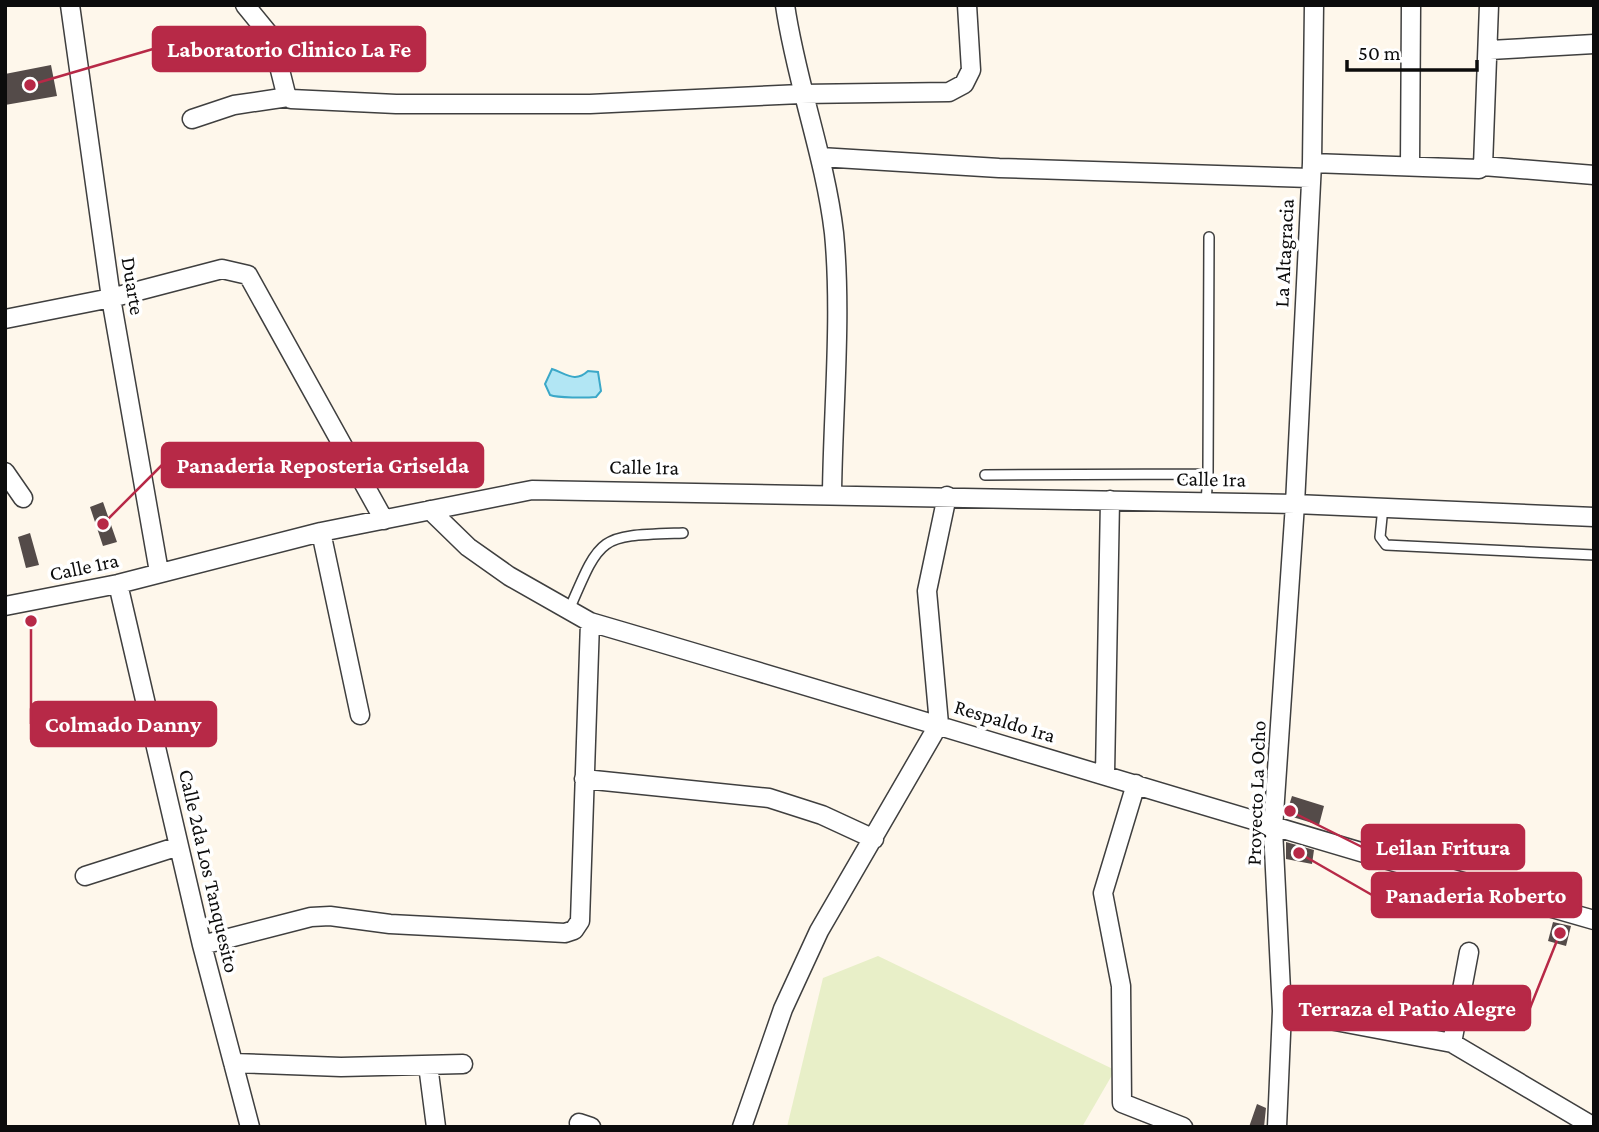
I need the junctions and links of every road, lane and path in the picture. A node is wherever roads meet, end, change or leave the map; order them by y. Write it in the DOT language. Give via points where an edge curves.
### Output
graph roads {
  1 [pos="70,5"];
  2 [pos="245,5"];
  3 [pos="785,5"];
  4 [pos="967,5"];
  5 [pos="1314,5"];
  6 [pos="1411,5"];
  7 [pos="1489,5"];
  8 [pos="274,40"];
  9 [pos="1594,44"];
  10 [pos="1490,50"];
  11 [pos="191,57"];
  12 [pos="801,94"];
  13 [pos="288,97"];
  14 [pos="192,119"];
  15 [pos="820,157"];
  16 [pos="1410,165"];
  17 [pos="1483,166"];
  18 [pos="1311,171"];
  19 [pos="1594,175"];
  20 [pos="1209,237"];
  21 [pos="111,298"];
  22 [pos="5,319"];
  23 [pos="5,472"];
  24 [pos="1208,474"];
  25 [pos="985,475"];
  26 [pos="832,493"];
  27 [pos="947,496"];
  28 [pos="23,498"];
  29 [pos="1110,500"];
  30 [pos="1206,502"];
  31 [pos="1295,503"];
  32 [pos="1383,507"];
  33 [pos="430,510"];
  34 [pos="1594,517"];
  35 [pos="384,520"];
  36 [pos="321,532"];
  37 [pos="683,533"];
  38 [pos="1594,555"];
  39 [pos="159,572"];
  40 [pos="118,584"];
  41 [pos="5,606"];
  42 [pos="569,610"];
  43 [pos="590,622"];
  44 [pos="360,715"];
  45 [pos="939,724"];
  46 [pos="1105,774"];
  47 [pos="584,779"];
  48 [pos="1136,784"];
  49 [pos="1273,828"];
  50 [pos="874,839"];
  51 [pos="179,846"];
  52 [pos="85,876"];
  53 [pos="1594,920"];
  54 [pos="202,945"];
  55 [pos="1469,952"];
  56 [pos="1282,1011"];
  57 [pos="1452,1042"];
  58 [pos="233,1063"];
  59 [pos="463,1064"];
  60 [pos="428,1065"];
  61 [pos="250,1127"];
  62 [pos="436,1127"];
  63 [pos="742,1127"];
  64 [pos="1183,1127"];
  65 [pos="1277,1127"];
  66 [pos="1594,1127"];
  1 -- 21 [label="street, Duarte"];
  2 -- 8 [label="street"];
  3 -- 12 [label="street"];
  4 -- 12 [label="street" via="972,56 964,85 949,92"];
  5 -- 18 [label="street, La Altagracia"];
  6 -- 16 [label="street"];
  7 -- 10 [label="street"];
  8 -- 11 [label="street"];
  8 -- 13 [label="street"];
  9 -- 10 [label="street"];
  10 -- 17 [label="street"];
  12 -- 13 [label="street" via="590,104 396,104"];
  12 -- 15 [label="street"];
  13 -- 14 [label="street" via="234,105"];
  15 -- 18 [label="street" via="999,168"];
  15 -- 26 [label="street" via="834,235"];
  16 -- 17 [label="street"];
  16 -- 18 [label="street"];
  17 -- 19 [label="street"];
  18 -- 31 [label="street, La Altagracia"];
  20 -- 24 [label="lane"];
  21 -- 22 [label="street"];
  21 -- 35 [label="street" via="222,269 248,275"];
  21 -- 39 [label="street, Duarte"];
  23 -- 28 [label="street"];
  24 -- 25 [label="lane"];
  24 -- 30 [label="lane"];
  26 -- 27 [label="street, Calle 1ra"];
  26 -- 33 [label="street, Calle 1ra" via="532,489"];
  27 -- 29 [label="street, Calle 1ra"];
  27 -- 45 [label="street" via="927,591"];
  29 -- 30 [label="street, Calle 1ra"];
  29 -- 46 [label="street"];
  30 -- 31 [label="street, Calle 1ra"];
  31 -- 32 [label="street, Calle 1ra"];
  31 -- 49 [label="street, Proyecto La Ocho"];
  32 -- 34 [label="street, Calle 1ra"];
  32 -- 38 [label="lane" via="1380,537 1386,545"];
  33 -- 35 [label="street, Calle 1ra"];
  33 -- 42 [label="street, Respaldo 1ra" via="468,547"];
  35 -- 36 [label="street, Calle 1ra"];
  36 -- 39 [label="street, Calle 1ra"];
  36 -- 44 [label="street"];
  37 -- 42 [label="lane" via="625,535 611,540 592,556"];
  39 -- 40 [label="street, Calle 1ra"];
  40 -- 41 [label="street, Calle 1ra"];
  40 -- 51 [label="street, Calle 2da Los Tanquesito"];
  42 -- 43 [label="street, Respaldo 1ra"];
  43 -- 45 [label="street, Respaldo 1ra"];
  43 -- 47 [label="street"];
  45 -- 46 [label="street, Respaldo 1ra"];
  45 -- 50 [label="street"];
  46 -- 48 [label="street, Respaldo 1ra"];
  47 -- 50 [label="street" via="769,798"];
  47 -- 54 [label="street" via="580,921 574,930 390,924 330,916"];
  48 -- 49 [label="street, Respaldo 1ra"];
  48 -- 64 [label="street" via="1103,893 1121,986 1122,1103"];
  49 -- 53 [label="street, Respaldo 1ra"];
  49 -- 56 [label="street, Proyecto La Ocho"];
  50 -- 63 [label="street" via="819,931 783,1009"];
  51 -- 52 [label="street"];
  51 -- 54 [label="street, Calle 2da Los Tanquesito"];
  54 -- 58 [label="street, Calle 2da Los Tanquesito"];
  55 -- 57 [label="street"];
  56 -- 57 [label="street"];
  56 -- 65 [label="street, Proyecto La Ocho"];
  57 -- 66 [label="street"];
  58 -- 60 [label="street"];
  58 -- 61 [label="street, Calle 2da Los Tanquesito"];
  59 -- 60 [label="street"];
  60 -- 62 [label="street"];
}
